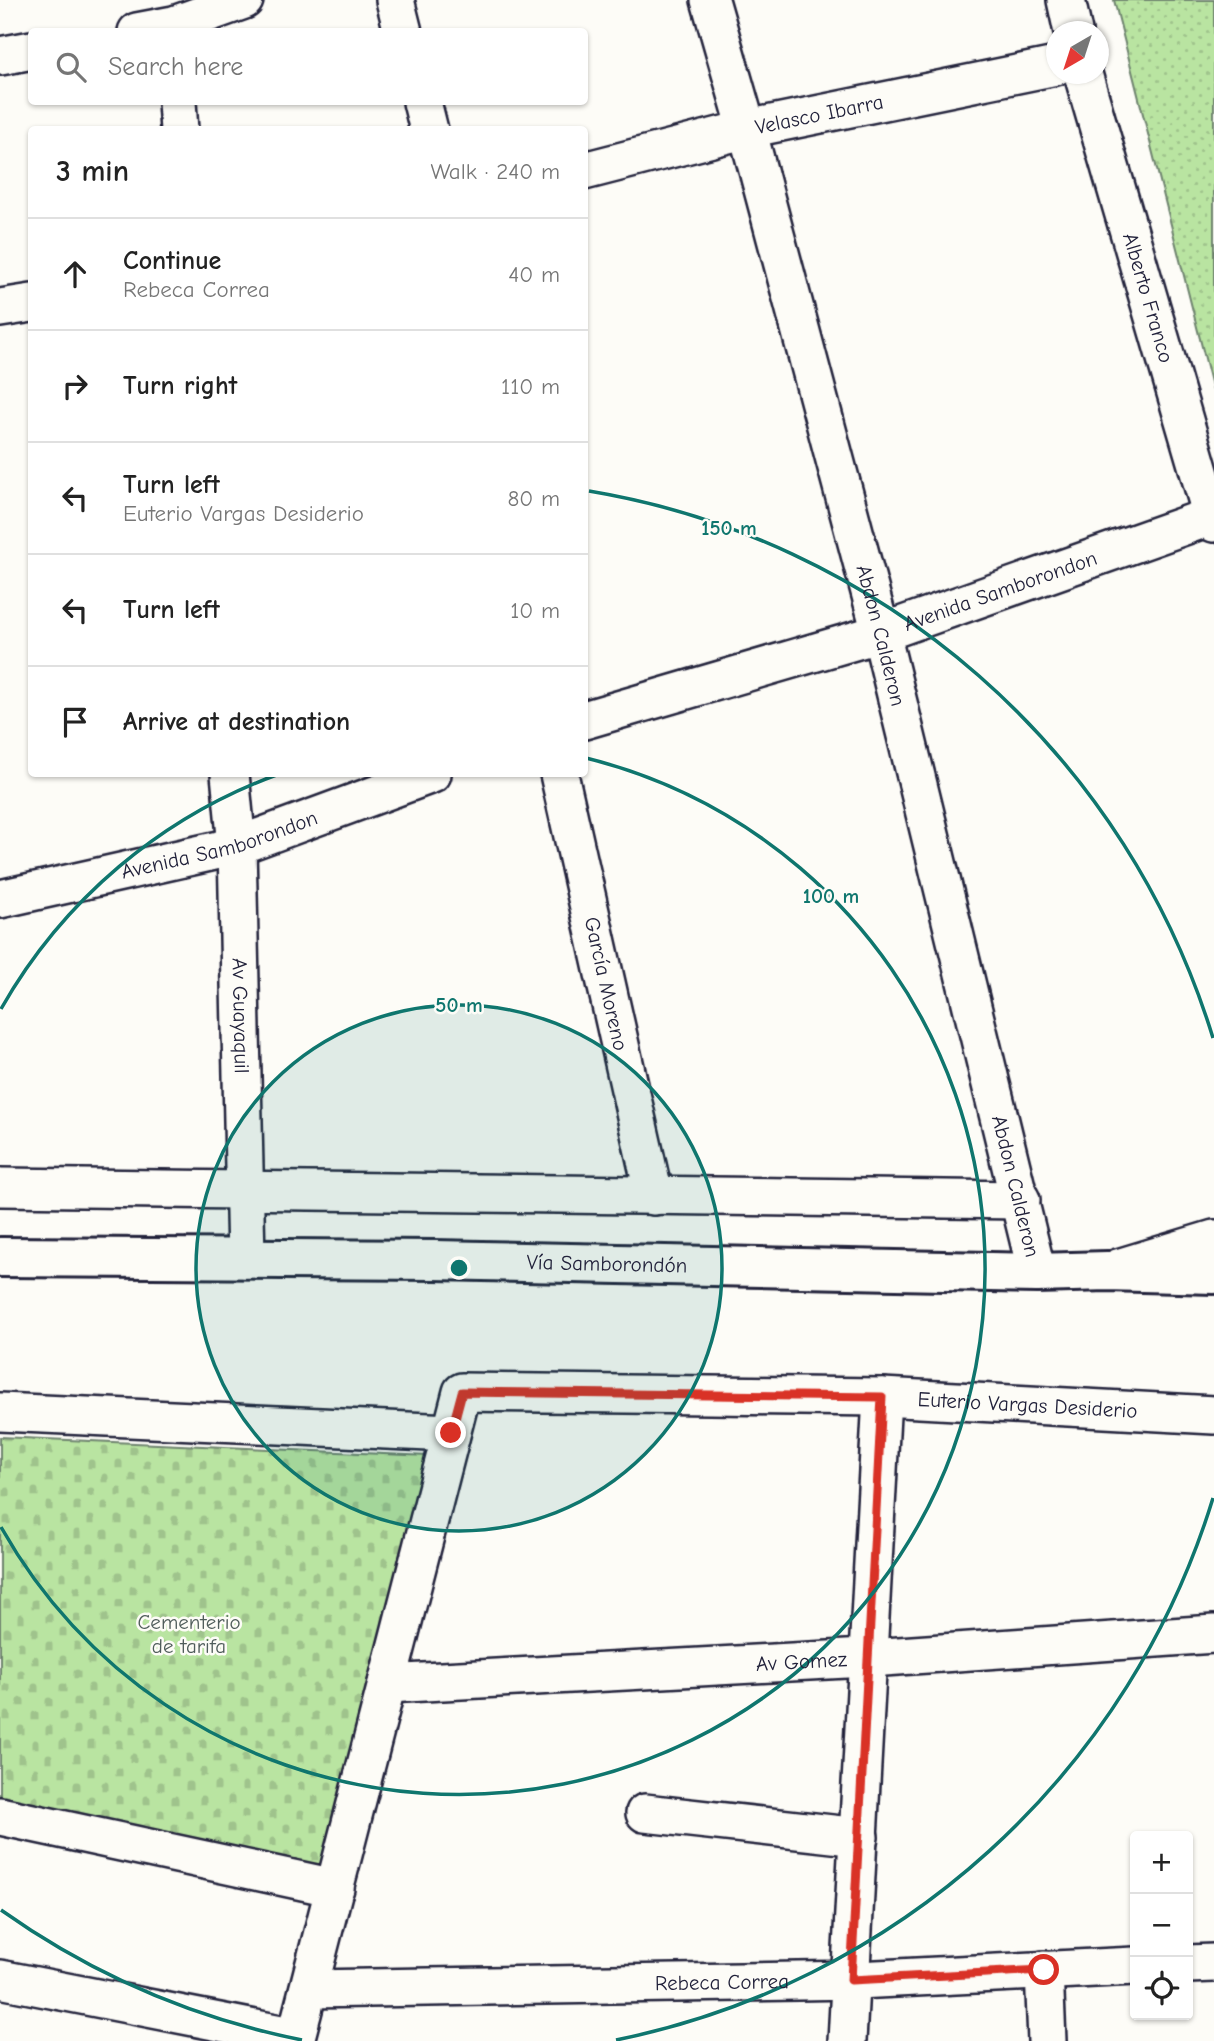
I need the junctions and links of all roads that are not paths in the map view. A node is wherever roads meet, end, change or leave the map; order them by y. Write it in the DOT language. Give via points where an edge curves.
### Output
graph roads {
  1 [pos="244,0"];
  2 [pos="395,0"];
  3 [pos="710,0"];
  4 [pos="1066,0"];
  5 [pos="174,19"];
  6 [pos="1071,21"];
  7 [pos="148,28"];
  8 [pos="403,28"];
  9 [pos="28,51"];
  10 [pos="0,56"];
  11 [pos="1046,68"];
  12 [pos="1086,84"];
  13 [pos="177,105"];
  14 [pos="423,105"];
  15 [pos="179,126"];
  16 [pos="428,126"];
  17 [pos="747,129"];
  18 [pos="588,170"];
  19 [pos="28,304"];
  20 [pos="0,308"];
  21 [pos="1213,519"];
  22 [pos="881,633"];
  23 [pos="588,719"];
  24 [pos="230,777"];
  25 [pos="424,777"];
  26 [pos="560,777"];
  27 [pos="237,846"];
  28 [pos="0,899"];
  29 [pos="0,1187"];
  30 [pos="246,1190"];
  31 [pos="654,1196"];
  32 [pos="1021,1200"];
  33 [pos="1214,1239"];
  34 [pos="0,1257"];
  35 [pos="246,1259"];
  36 [pos="1107,1271"];
  37 [pos="1037,1273"];
  38 [pos="1214,1274"];
  39 [pos="882,1397"];
  40 [pos="0,1412"];
  41 [pos="1214,1415"];
  42 [pos="451,1433"];
  43 [pos="1214,1634"];
  44 [pos="868,1658"];
  45 [pos="387,1684"];
  46 [pos="645,1813"];
  47 [pos="0,1816"];
  48 [pos="859,1837"];
  49 [pos="335,1888"];
  50 [pos="1214,1963"];
  51 [pos="1193,1964"];
  52 [pos="1130,1966"];
  53 [pos="1044,1970"];
  54 [pos="0,1979"];
  55 [pos="851,1980"];
  56 [pos="309,1989"];
  57 [pos="296,2039"];
  58 [pos="847,2041"];
  59 [pos="1047,2041"];
  1 -- 5 [label="street"];
  2 -- 8 [label="street"];
  3 -- 17 [label="street, Abdon Calderon"];
  4 -- 6 [label="street"];
  5 -- 7 [label="street"];
  9 -- 10 [label="street"];
  11 -- 17 [label="street, Velasco Ibarra"];
  12 -- 21 [label="street, Alberto Franco"];
  13 -- 15 [label="street"];
  14 -- 16 [label="street"];
  17 -- 18 [label="street, Velasco Ibarra"];
  17 -- 22 [label="street, Abdon Calderon"];
  19 -- 20 [label="street"];
  21 -- 22 [label="street, Avenida Samborondon"];
  22 -- 23 [label="street, Avenida Samborondon"];
  22 -- 32 [label="street, Abdon Calderon"];
  24 -- 27 [label="street, Av Guayaquil"];
  25 -- 27 [label="street, Avenida Samborondon"];
  26 -- 31 [label="street, García Moreno"];
  27 -- 28 [label="street, Avenida Samborondon"];
  27 -- 30 [label="street, Av Guayaquil"];
  29 -- 30 [label="street"];
  30 -- 31 [label="street"];
  30 -- 35 [label="street, Av Guayaquil"];
  31 -- 32 [label="street"];
  32 -- 37 [label="street, Abdon Calderon"];
  33 -- 36 [label="street"];
  34 -- 35 [label="main road, Vía Samborondón"];
  35 -- 37 [label="main road, Vía Samborondón"];
  36 -- 37 [label="main road, Vía Samborondón"];
  36 -- 38 [label="main road, Vía Samborondón"];
  39 -- 41 [label="street, Euterio Vargas Desiderio"];
  39 -- 42 [label="street, Euterio Vargas Desiderio" via="462,1392"];
  39 -- 44 [label="street"];
  40 -- 42 [label="street"];
  42 -- 45 [label="street"];
  43 -- 44 [label="street, Av Gomez"];
  44 -- 45 [label="street, Av Gomez"];
  44 -- 48 [label="street"];
  45 -- 49 [label="street"];
  46 -- 48 [label="street"];
  47 -- 49 [label="street"];
  48 -- 55 [label="street"];
  49 -- 56 [label="street"];
  50 -- 51 [label="street"];
  52 -- 53 [label="street, Rebeca Correa"];
  53 -- 55 [label="street, Rebeca Correa"];
  53 -- 59 [label="street"];
  54 -- 57 [label="street"];
  55 -- 56 [label="street, Rebeca Correa"];
  55 -- 58 [label="street"];
  56 -- 57 [label="street"];
}
